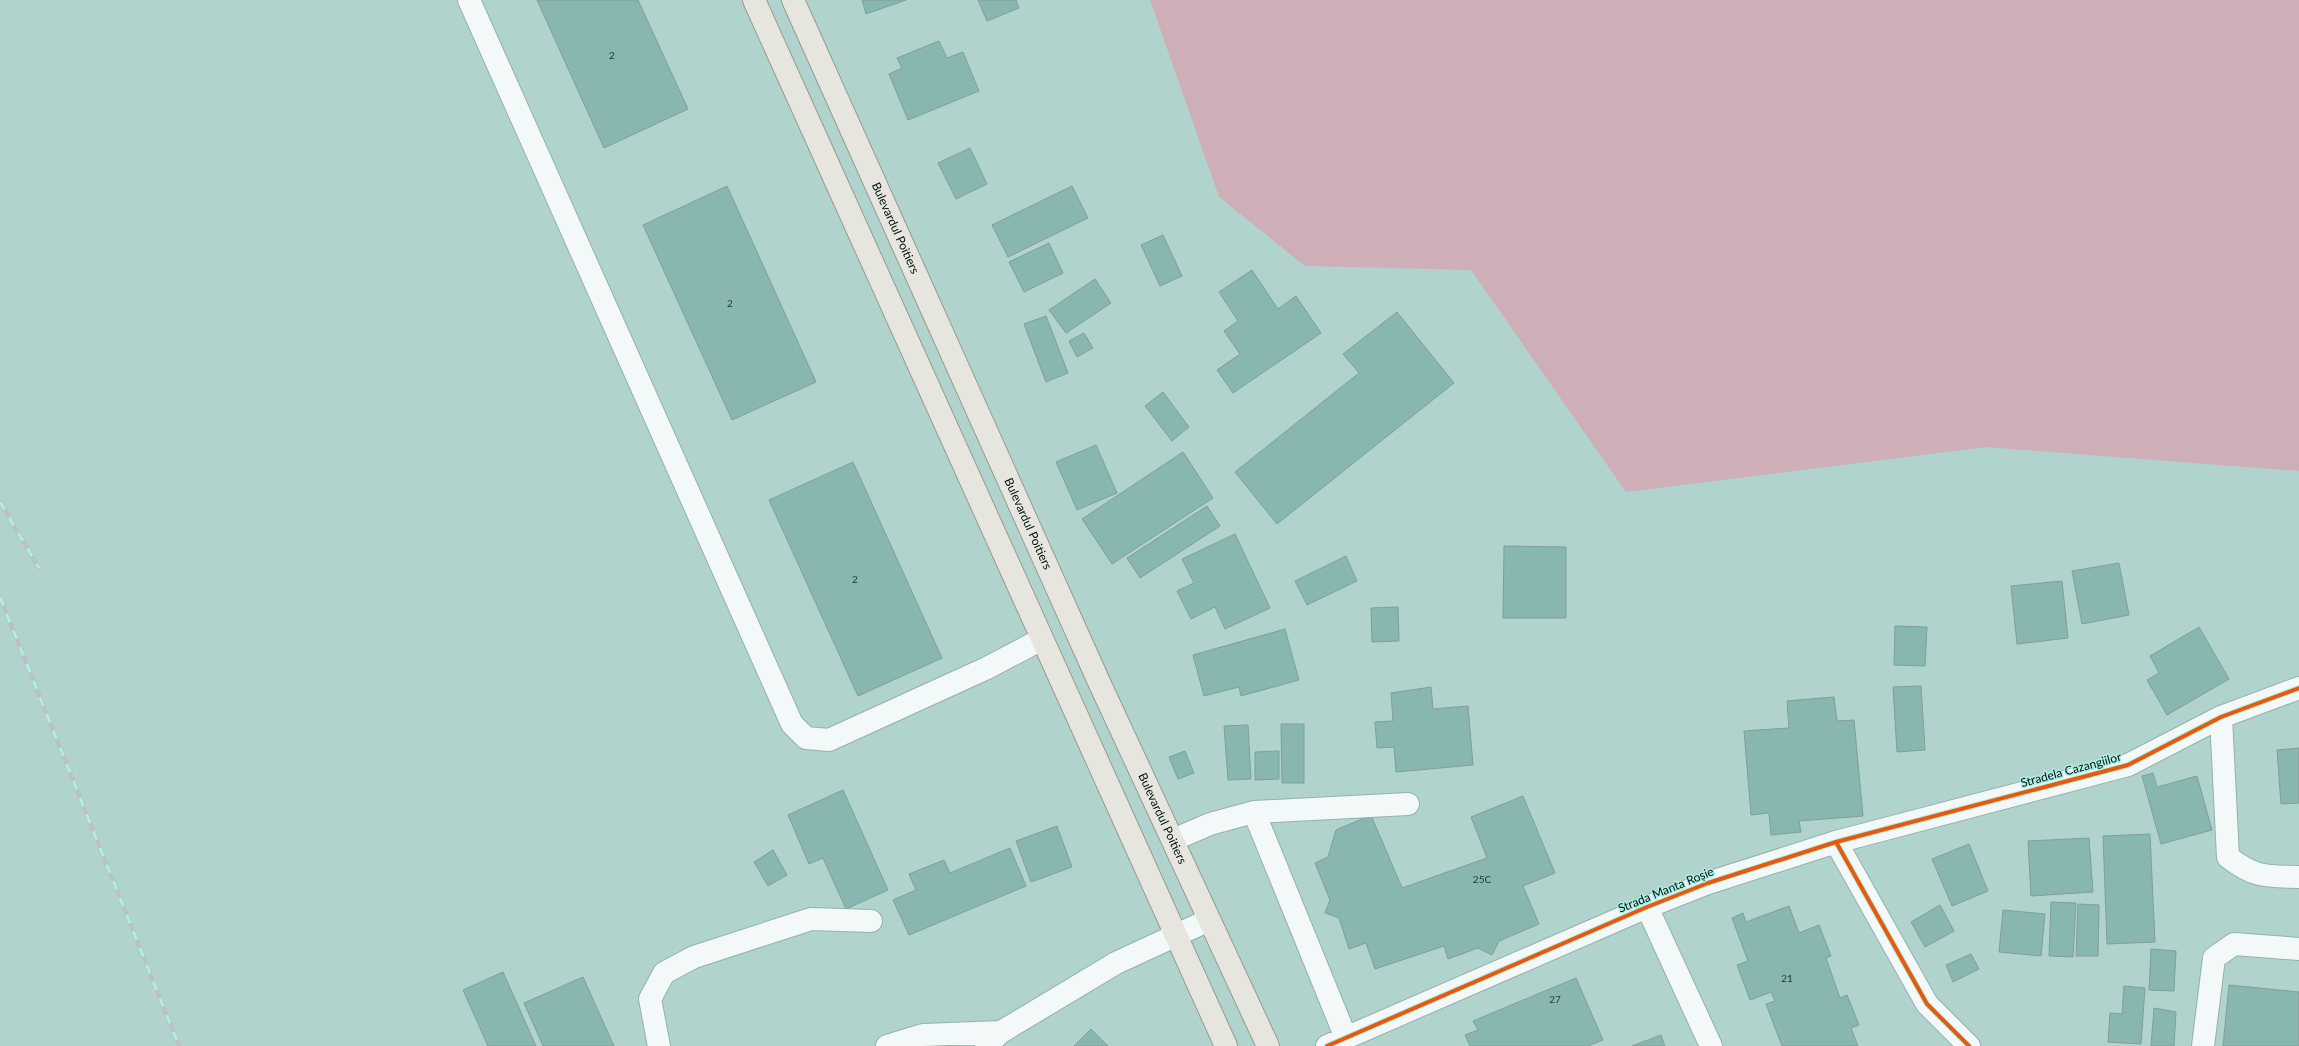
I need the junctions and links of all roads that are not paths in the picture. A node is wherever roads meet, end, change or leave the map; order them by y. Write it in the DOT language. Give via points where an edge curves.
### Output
graph roads {
  1 [pos="469,0"];
  2 [pos="754,0"];
  3 [pos="792,0"];
  4 [pos="1042,639"];
  5 [pos="2299,688"];
  6 [pos="2221,717"];
  7 [pos="1408,804"];
  8 [pos="1254,812"];
  9 [pos="1173,840"];
  10 [pos="1836,842"];
  11 [pos="2299,877"];
  12 [pos="1647,907"];
  13 [pos="1209,920"];
  14 [pos="871,921"];
  15 [pos="1175,936"];
  16 [pos="2299,949"];
  17 [pos="993,1039"];
  18 [pos="1337,1042"];
  19 [pos="659,1046"];
  20 [pos="886,1046"];
  21 [pos="1226,1046"];
  22 [pos="1268,1046"];
  23 [pos="1711,1046"];
  24 [pos="1969,1046"];
  25 [pos="2203,1046"];
  1 -- 4 [label="street" via="792,724 806,738 828,740 987,668"];
  2 -- 4 [label="main road"];
  3 -- 9 [label="main road, Bulevardul Poitiers"];
  4 -- 15 [label="main road"];
  5 -- 6 [label="street, Stradela Cazangiilor"];
  6 -- 10 [label="street, Stradela Cazangiilor" via="2128,766"];
  6 -- 11 [label="street" via="2228,857 2243,869 2259,875"];
  7 -- 8 [label="street"];
  8 -- 9 [label="street" via="1210,824"];
  8 -- 18 [label="street"];
  9 -- 13 [label="main road, Bulevardul Poitiers"];
  10 -- 12 [label="street, Strada Manta Roșie" via="1708,883"];
  10 -- 24 [label="street" via="1927,1004"];
  12 -- 18 [label="street, Strada Manta Roșie"];
  12 -- 23 [label="street"];
  13 -- 15 [label="street"];
  13 -- 22 [label="main road, Bulevardul Poitiers"];
  14 -- 19 [label="street" via="811,919 694,958 664,973 650,999"];
  15 -- 17 [label="street" via="1116,963"];
  15 -- 21 [label="main road"];
  16 -- 25 [label="street" via="2234,944 2214,958"];
  17 -- 20 [label="street" via="923,1035"];
}
